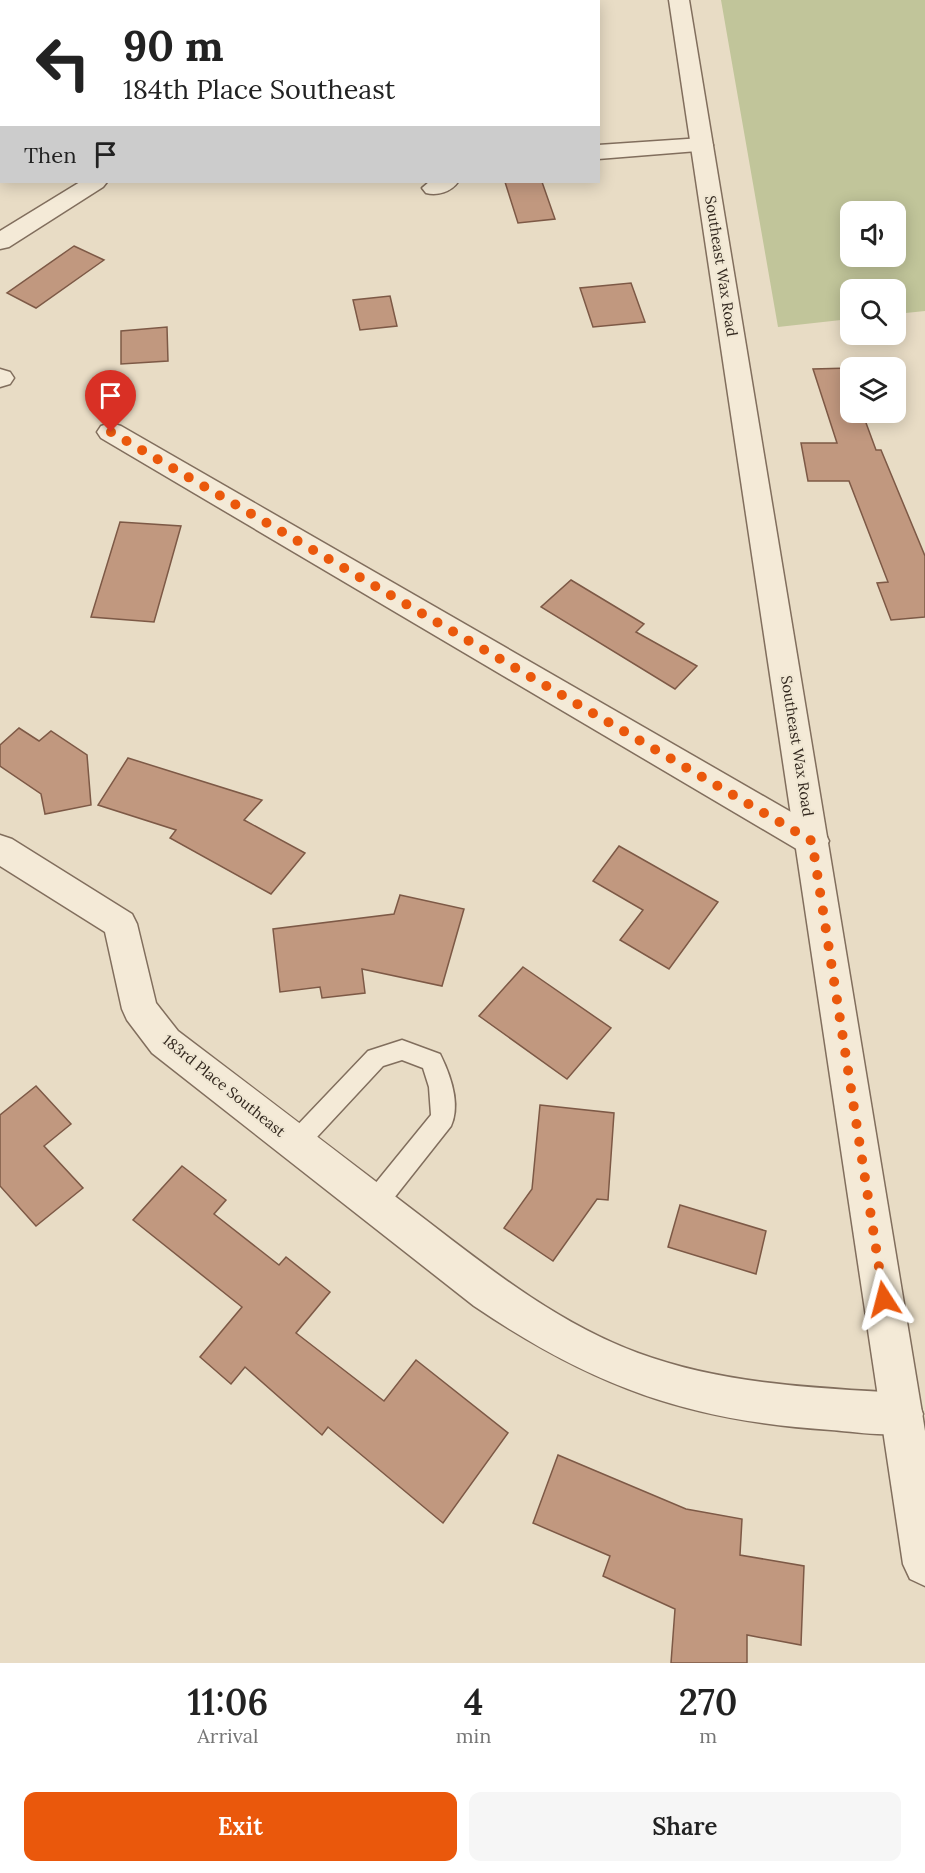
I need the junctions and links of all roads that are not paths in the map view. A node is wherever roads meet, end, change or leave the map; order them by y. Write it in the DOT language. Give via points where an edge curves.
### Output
graph roads {
  1 [pos="679,0"];
  2 [pos="702,145"];
  3 [pos="600,152"];
  4 [pos="93,183"];
  5 [pos="0,242"];
  6 [pos="111,432"];
  7 [pos="812,841"];
  8 [pos="0,849"];
  9 [pos="296,1143"];
  10 [pos="374,1204"];
  11 [pos="902,1414"];
  12 [pos="925,1564"];
  1 -- 2 [label="street, Southeast Wax Road"];
  2 -- 3 [label="street"];
  2 -- 7 [label="street, Southeast Wax Road"];
  4 -- 5 [label="street"];
  6 -- 7 [label="street"];
  7 -- 11 [label="street, Southeast Wax Road"];
  8 -- 9 [label="street, 183rd Place Southeast" via="120,924 140,1009 165,1042"];
  9 -- 10 [label="street, 183rd Place Southeast"];
  9 -- 10 [label="lane, 183rd Place Southeast" via="376,1058 402,1050 432,1061 441,1088 443,1119"];
  10 -- 11 [label="street, 183rd Place Southeast" via="488,1292 601,1359 721,1398 785,1408"];
  11 -- 12 [label="street, Southeast Wax Road"];
}
